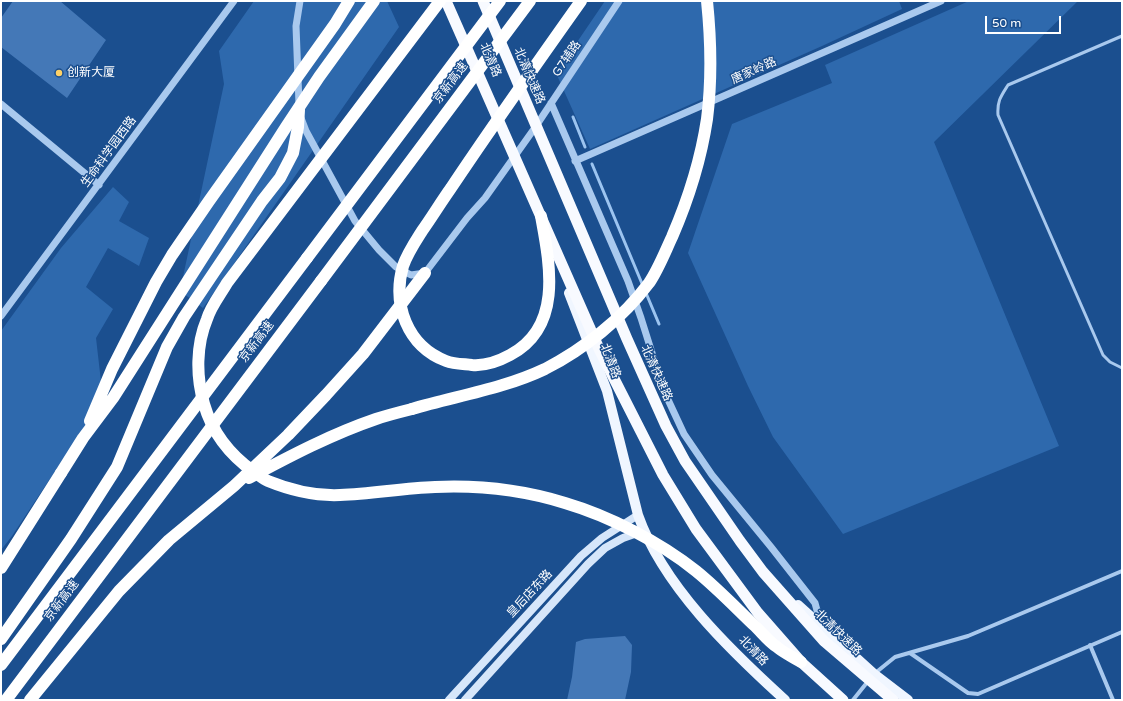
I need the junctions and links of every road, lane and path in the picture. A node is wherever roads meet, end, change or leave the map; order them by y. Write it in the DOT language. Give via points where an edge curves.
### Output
graph roads {
  1 [pos="234,1"];
  2 [pos="300,1"];
  3 [pos="349,1"];
  4 [pos="374,1"];
  5 [pos="440,1"];
  6 [pos="446,1"];
  7 [pos="451,1"];
  8 [pos="479,1"];
  9 [pos="483,1"];
  10 [pos="500,1"];
  11 [pos="530,1"];
  12 [pos="581,1"];
  13 [pos="619,1"];
  14 [pos="707,1"];
  15 [pos="941,1"];
  16 [pos="1122,36"];
  17 [pos="551,103"];
  18 [pos="1,104"];
  19 [pos="298,110"];
  20 [pos="534,129"];
  21 [pos="516,155"];
  22 [pos="575,161"];
  23 [pos="99,185"];
  24 [pos="541,216"];
  25 [pos="425,273"];
  26 [pos="1,316"];
  27 [pos="1122,368"];
  28 [pos="83,438"];
  29 [pos="234,486"];
  30 [pos="638,515"];
  31 [pos="643,531"];
  32 [pos="1,568"];
  33 [pos="1122,571"];
  34 [pos="822,627"];
  35 [pos="1122,632"];
  36 [pos="1,639"];
  37 [pos="1090,645"];
  38 [pos="910,652"];
  39 [pos="802,662"];
  40 [pos="1,666"];
  41 [pos="874,674"];
  42 [pos="6,700"];
  43 [pos="30,700"];
  44 [pos="449,700"];
  45 [pos="465,700"];
  46 [pos="785,700"];
  47 [pos="843,700"];
  48 [pos="853,700"];
  49 [pos="893,700"];
  50 [pos="908,700"];
  51 [pos="1113,700"];
  1 -- 23 [label="street, 生命科学园西路"];
  2 -- 19 [label="street" via="296,26"];
  3 -- 28 [label="highway, bridge" via="172,255 112,369"];
  4 -- 28 [label="highway, bridge" via="319,77 113,398"];
  5 -- 39 [label="highway, bridge" via="227,283 206,320 199,351 199,376 207,414 218,435 232,453 266,481 303,491 339,495 405,488 502,489 565,503 605,518 654,542 695,570 777,648"];
  6 -- 24 [label="highway, bridge"];
  7 -- 21 [label="main road, 北清路"];
  8 -- 20 [label="main road, 北清路"];
  9 -- 49 [label="highway, 北清快速路, bridge" via="627,339 666,426 685,461 763,572 824,641"];
  10 -- 40 [label="highway, 京新高速, bridge"];
  11 -- 42 [label="highway, 京新高速, bridge"];
  12 -- 24 [label="highway, bridge" via="478,147 413,245 403,265 399,287 402,311 406,326 417,342 446,361 476,365 506,357 518,351 531,339 544,320 548,304 548,258"];
  13 -- 17 [label="street, G7辅路"];
  14 -- 29 [label="highway, bridge" via="710,26 707,118 692,186 679,221 649,282 626,309 590,342 544,369 498,386 376,419 307,448"];
  15 -- 22 [label="street, 唐家岭路"];
  16 -- 27 [label="lane" via="1008,85 998,105 998,115 1103,355"];
  17 -- 20 [label="street, G7辅路"];
  17 -- 22 [label="street"];
  18 -- 23 [label="street"];
  19 -- 25 [label="street" via="306,131 355,221 396,267 411,276"];
  19 -- 36 [label="highway" via="298,127 292,153 280,178 188,311 167,347 117,467 71,539"];
  20 -- 21 [label="street, G7辅路"];
  20 -- 34 [label="main road, 北清路" via="624,340 660,419 684,462 712,505 750,553 788,596"];
  21 -- 25 [label="street, G7辅路"];
  21 -- 30 [label="main road, 北清路" via="607,391"];
  22 -- 34 [label="street" via="628,281 664,391 684,434 712,475 815,603"];
  23 -- 26 [label="street, 生命科学园西路"];
  24 -- 39 [label="highway, bridge" via="600,351 663,475 696,529 758,613"];
  25 -- 29 [label="highway" via="363,354 288,435"];
  28 -- 32 [label="highway, bridge"];
  29 -- 43 [label="highway" via="169,540 119,591"];
  30 -- 31 [label="main road, 北清路"];
  30 -- 44 [label="main road, 皇后店东路" via="602,538 581,556"];
  31 -- 45 [label="main road, 皇后店东路" via="605,548"];
  31 -- 46 [label="main road, 北清路" via="681,592 756,673"];
  33 -- 38 [label="street" via="968,636"];
  34 -- 41 [label="main road, 北清路"];
  35 -- 37 [label="street"];
  37 -- 38 [label="street" via="978,694 968,693"];
  37 -- 51 [label="street"];
  38 -- 41 [label="street" via="895,657"];
  39 -- 47 [label="highway, bridge"];
  41 -- 48 [label="street"];
  41 -- 50 [label="main road, 北清路"];
}
